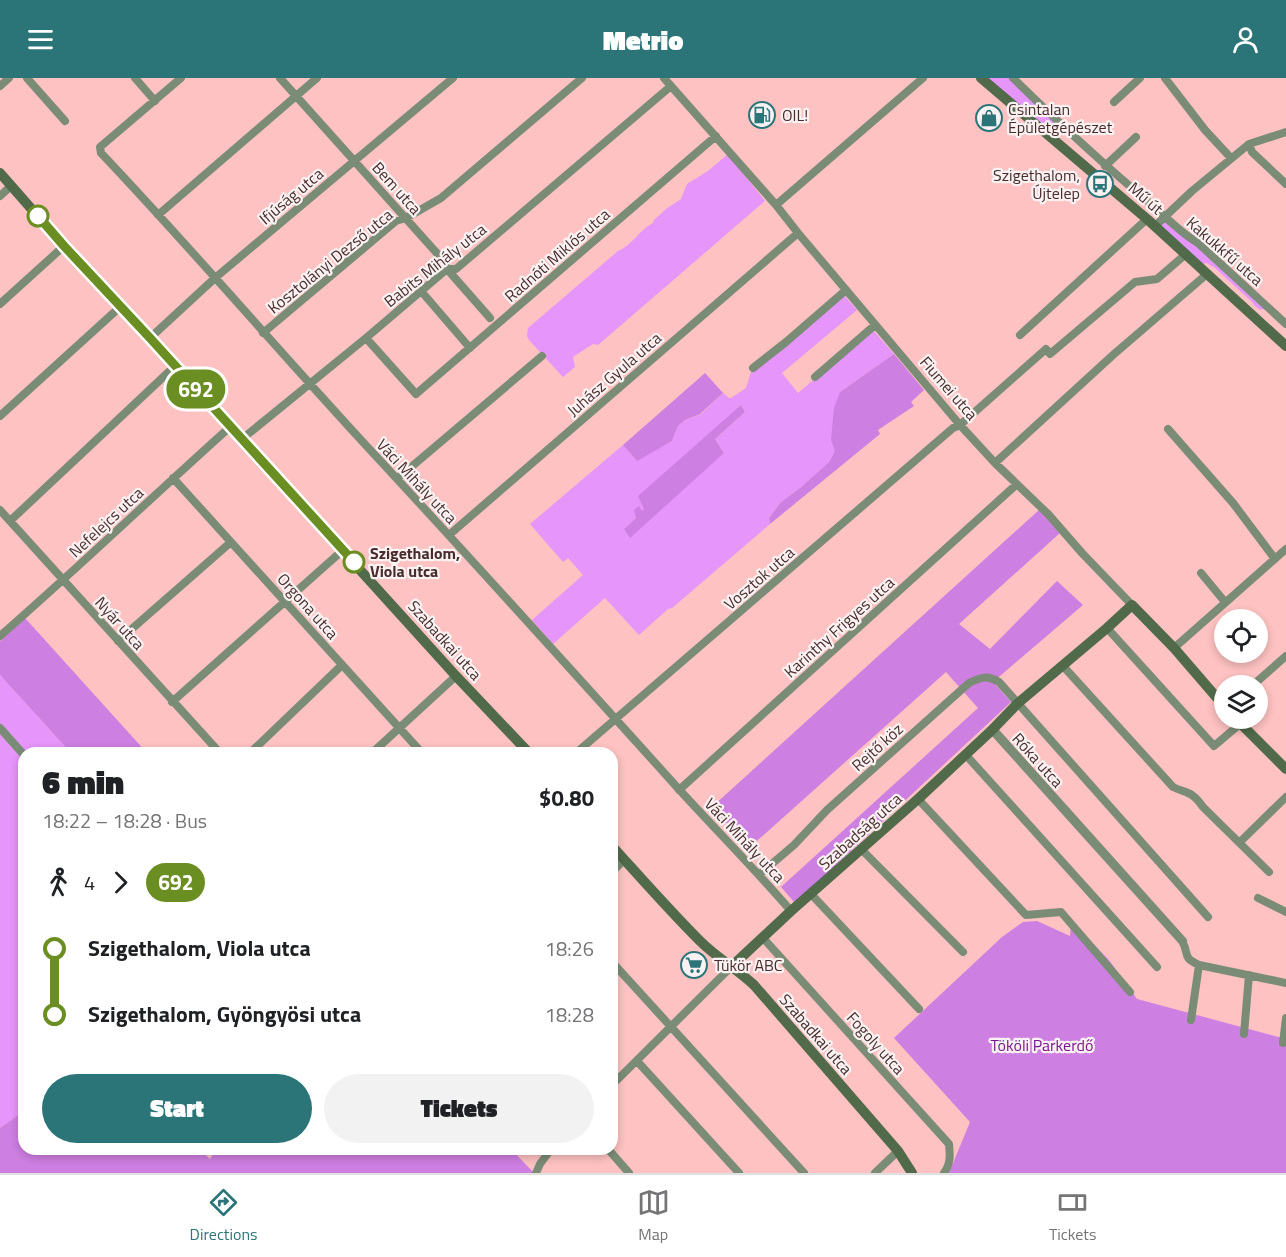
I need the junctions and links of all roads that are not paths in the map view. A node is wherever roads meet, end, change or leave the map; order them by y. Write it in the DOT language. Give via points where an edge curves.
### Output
graph roads {
  1 [pos="9,78"];
  2 [pos="27,78"];
  3 [pos="135,78"];
  4 [pos="181,78"];
  5 [pos="280,78"];
  6 [pos="317,78"];
  7 [pos="453,78"];
  8 [pos="582,78"];
  9 [pos="664,78"];
  10 [pos="923,78"];
  11 [pos="981,78"];
  12 [pos="1012,78"];
  13 [pos="1140,78"];
  14 [pos="1165,78"];
  15 [pos="0,86"];
  16 [pos="671,86"];
  17 [pos="296,96"];
  18 [pos="155,100"];
  19 [pos="1114,102"];
  20 [pos="65,121"];
  21 [pos="1286,132"];
  22 [pos="716,136"];
  23 [pos="1136,137"];
  24 [pos="1249,144"];
  25 [pos="1231,158"];
  26 [pos="354,160"];
  27 [pos="1105,166"];
  28 [pos="0,173"];
  29 [pos="1286,184"];
  30 [pos="11,186"];
  31 [pos="0,196"];
  32 [pos="776,205"];
  33 [pos="158,215"];
  34 [pos="1165,216"];
  35 [pos="406,218"];
  36 [pos="1151,222"];
  37 [pos="798,233"];
  38 [pos="64,246"];
  39 [pos="1186,255"];
  40 [pos="1212,257"];
  41 [pos="447,269"];
  42 [pos="1204,271"];
  43 [pos="215,278"];
  44 [pos="846,290"];
  45 [pos="421,291"];
  46 [pos="0,304"];
  47 [pos="120,307"];
  48 [pos="1267,307"];
  49 [pos="490,318"];
  50 [pos="1254,318"];
  51 [pos="1286,324"];
  52 [pos="875,325"];
  53 [pos="263,333"];
  54 [pos="1020,335"];
  55 [pos="150,338"];
  56 [pos="366,338"];
  57 [pos="1286,346"];
  58 [pos="470,348"];
  59 [pos="542,356"];
  60 [pos="175,366"];
  61 [pos="753,368"];
  62 [pos="815,377"];
  63 [pos="309,384"];
  64 [pos="0,416"];
  65 [pos="960,425"];
  66 [pos="230,427"];
  67 [pos="1168,429"];
  68 [pos="242,439"];
  69 [pos="996,463"];
  70 [pos="173,478"];
  71 [pos="397,479"];
  72 [pos="1017,484"];
  73 [pos="0,510"];
  74 [pos="10,521"];
  75 [pos="449,535"];
  76 [pos="231,542"];
  77 [pos="344,550"];
  78 [pos="1285,551"];
  79 [pos="1275,559"];
  80 [pos="1201,573"];
  81 [pos="63,580"];
  82 [pos="286,601"];
  83 [pos="1225,602"];
  84 [pos="1132,605"];
  85 [pos="1107,628"];
  86 [pos="0,636"];
  87 [pos="118,641"];
  88 [pos="1174,648"];
  89 [pos="1286,656"];
  90 [pos="342,665"];
  91 [pos="1063,666"];
  92 [pos="1264,675"];
  93 [pos="456,676"];
  94 [pos="1214,694"];
  95 [pos="172,702"];
  96 [pos="1017,704"];
  97 [pos="615,718"];
  98 [pos="0,728"];
  99 [pos="400,728"];
  100 [pos="1231,729"];
  101 [pos="1246,729"];
  102 [pos="992,730"];
  103 [pos="214,747"];
  104 [pos="256,747"];
  105 [pos="379,747"];
  106 [pos="417,747"];
  107 [pos="524,747"];
  108 [pos="583,747"];
  109 [pos="18,749"];
  110 [pos="965,754"];
  111 [pos="1286,770"];
  112 [pos="679,790"];
  113 [pos="1286,797"];
  114 [pos="918,799"];
  115 [pos="1240,842"];
  116 [pos="861,849"];
  117 [pos="618,853"];
  118 [pos="624,860"];
  119 [pos="618,866"];
  120 [pos="1269,872"];
  121 [pos="760,874"];
  122 [pos="811,894"];
  123 [pos="1258,898"];
  124 [pos="791,911"];
  125 [pos="1286,912"];
  126 [pos="1208,917"];
  127 [pos="763,938"];
  128 [pos="963,952"];
  129 [pos="1199,965"];
  130 [pos="731,967"];
  131 [pos="1157,967"];
  132 [pos="618,969"];
  133 [pos="1249,975"];
  134 [pos="1286,983"];
  135 [pos="1130,992"];
  136 [pos="919,1009"];
  137 [pos="1286,1018"];
  138 [pos="1191,1020"];
  139 [pos="670,1026"];
  140 [pos="1244,1034"];
  141 [pos="1283,1044"];
  142 [pos="637,1061"];
  143 [pos="618,1076"];
  144 [pos="898,1151"];
  145 [pos="547,1155"];
  146 [pos="613,1155"];
  147 [pos="536,1173"];
  148 [pos="629,1173"];
  149 [pos="739,1173"];
  150 [pos="804,1173"];
  151 [pos="875,1173"];
  152 [pos="912,1173"];
  153 [pos="944,1173"];
  1 -- 15 [label="street"];
  2 -- 20 [label="street"];
  3 -- 18 [label="street"];
  4 -- 18 [label="street"];
  5 -- 17 [label="street, Bem utca"];
  6 -- 17 [label="street"];
  7 -- 26 [label="street, Ifjúság utca"];
  8 -- 35 [label="street, Kosztolányi Dezső utca" via="441,198"];
  9 -- 16 [label="street, Fiumei utca"];
  10 -- 32 [label="street"];
  11 -- 36 [label="street, Mű út"];
  12 -- 27 [label="street, Kakukkfű utca"];
  13 -- 19 [label="street"];
  14 -- 25 [label="street"];
  16 -- 22 [label="street, Fiumei utca"];
  16 -- 41 [label="street, Babits Mihály utca" via="456,269"];
  17 -- 26 [label="street, Bem utca"];
  17 -- 33 [label="street"];
  18 -- 33 [label="street, Váci Mihály utca" via="100,147 100,153"];
  21 -- 24 [label="street"];
  22 -- 32 [label="street, Fiumei utca"];
  22 -- 58 [label="street, Radnóti Miklós utca"];
  23 -- 27 [label="street"];
  24 -- 25 [label="street"];
  24 -- 29 [label="street" via="1252,152"];
  25 -- 34 [label="street"];
  26 -- 35 [label="street, Bem utca"];
  26 -- 43 [label="street, Ifjúság utca"];
  27 -- 34 [label="street, Kakukkfű utca"];
  28 -- 30 [label="street, Szabadkai utca"];
  30 -- 31 [label="street"];
  30 -- 38 [label="street, Szabadkai utca"];
  32 -- 37 [label="street, Fiumei utca"];
  33 -- 43 [label="street, Váci Mihály utca"];
  34 -- 36 [label="street"];
  34 -- 40 [label="street, Kakukkfű utca"];
  35 -- 41 [label="street, Bem utca"];
  35 -- 53 [label="street, Kosztolányi Dezső utca" via="396,221"];
  36 -- 39 [label="street, Mű út"];
  36 -- 54 [label="street"];
  37 -- 44 [label="street, Fiumei utca"];
  37 -- 75 [label="street, Juhász Gyula utca"];
  38 -- 46 [label="street"];
  38 -- 47 [label="street, Szabadkai utca"];
  39 -- 42 [label="street, Mű út"];
  39 -- 65 [label="street, Vosztok utca" via="1157,279 1135,282 1050,354 1046,349"];
  40 -- 42 [label="street"];
  40 -- 48 [label="street, Kakukkfű utca"];
  41 -- 45 [label="street, Babits Mihály utca"];
  41 -- 49 [label="street, Bem utca"];
  42 -- 50 [label="street, Mű út"];
  42 -- 69 [label="street"];
  43 -- 53 [label="street, Váci Mihály utca"];
  43 -- 55 [label="street, Ifjúság utca"];
  44 -- 52 [label="street, Fiumei utca"];
  44 -- 61 [label="street"];
  45 -- 56 [label="street, Babits Mihály utca"];
  45 -- 58 [label="street"];
  47 -- 55 [label="street, Szabadkai utca"];
  47 -- 64 [label="street"];
  48 -- 50 [label="street"];
  48 -- 51 [label="street, Kakukkfű utca"];
  50 -- 57 [label="street, Mű út"];
  52 -- 62 [label="street"];
  52 -- 65 [label="street, Fiumei utca"];
  53 -- 63 [label="street, Váci Mihály utca"];
  55 -- 60 [label="street, Szabadkai utca"];
  56 -- 58 [label="street, Radnóti Miklós utca" via="416,394"];
  56 -- 63 [label="street, Babits Mihály utca"];
  59 -- 71 [label="street"];
  60 -- 66 [label="street, Szabadkai utca"];
  60 -- 74 [label="street"];
  63 -- 68 [label="street, Babits Mihály utca"];
  63 -- 71 [label="street, Váci Mihály utca"];
  65 -- 69 [label="street, Fiumei utca"];
  65 -- 97 [label="street, Vosztok utca"];
  66 -- 68 [label="street, Szabadkai utca"];
  66 -- 70 [label="street, Nefelejcs utca"];
  67 -- 79 [label="street" via="1233,503"];
  68 -- 77 [label="street, Szabadkai utca"];
  69 -- 72 [label="street, Fiumei utca"];
  70 -- 76 [label="street, Orgona utca"];
  70 -- 81 [label="street, Nefelejcs utca"];
  71 -- 75 [label="street, Váci Mihály utca"];
  72 -- 84 [label="street, Fiumei utca"];
  72 -- 112 [label="street, Karinthy Frigyes utca"];
  73 -- 74 [label="street, Nyár utca"];
  74 -- 81 [label="street, Nyár utca"];
  75 -- 97 [label="street, Váci Mihály utca"];
  76 -- 82 [label="street, Orgona utca"];
  76 -- 87 [label="street"];
  77 -- 82 [label="street"];
  77 -- 93 [label="street, Szabadkai utca"];
  78 -- 79 [label="street"];
  79 -- 83 [label="street"];
  80 -- 83 [label="street"];
  81 -- 86 [label="street, Nefelejcs utca"];
  81 -- 87 [label="street, Nyár utca"];
  82 -- 90 [label="street, Orgona utca"];
  82 -- 95 [label="street"];
  83 -- 88 [label="street"];
  84 -- 85 [label="street, Szabadság utca"];
  84 -- 88 [label="street, Fiumei utca"];
  85 -- 91 [label="street, Szabadság utca"];
  85 -- 100 [label="street" via="1215,746"];
  87 -- 95 [label="street, Nyár utca"];
  88 -- 94 [label="street, Fiumei utca"];
  89 -- 92 [label="street"];
  90 -- 99 [label="street, Orgona utca"];
  90 -- 104 [label="street"];
  91 -- 96 [label="street, Szabadság utca"];
  91 -- 115 [label="street" via="1173,787 1196,797"];
  93 -- 99 [label="street"];
  93 -- 107 [label="street, Szabadkai utca"];
  95 -- 103 [label="street, Nyár utca"];
  96 -- 102 [label="street, Szabadság utca"];
  96 -- 121 [label="street, Rejtő köz" via="991,678 980,677 969,683"];
  96 -- 126 [label="street"];
  97 -- 108 [label="street, Vosztok utca"];
  97 -- 112 [label="street, Váci Mihály utca"];
  98 -- 109 [label="street"];
  99 -- 105 [label="street"];
  99 -- 106 [label="street, Orgona utca"];
  101 -- 111 [label="street"];
  102 -- 110 [label="street, Szabadság utca"];
  102 -- 129 [label="street, Róka utca" via="1183,940 1188,959"];
  110 -- 114 [label="street, Szabadság utca"];
  110 -- 131 [label="street"];
  112 -- 121 [label="street, Váci Mihály utca"];
  113 -- 115 [label="street"];
  114 -- 116 [label="street, Szabadság utca"];
  114 -- 135 [label="street" via="1026,915 1061,912"];
  115 -- 120 [label="street"];
  116 -- 122 [label="street, Szabadság utca"];
  116 -- 128 [label="street"];
  117 -- 118 [label="street, Szabadkai utca"];
  118 -- 119 [label="street"];
  118 -- 130 [label="street, Szabadkai utca" via="702,943"];
  121 -- 124 [label="street, Váci Mihály utca"];
  122 -- 124 [label="street, Szabadság utca"];
  122 -- 136 [label="street"];
  123 -- 125 [label="street"];
  124 -- 127 [label="street, Szabadság utca"];
  127 -- 130 [label="street, Szabadság utca"];
  127 -- 153 [label="street, Fogoly utca" via="949,1144 948,1168"];
  129 -- 133 [label="street"];
  129 -- 138 [label="street"];
  130 -- 139 [label="street, Szabadság utca"];
  130 -- 144 [label="street, Szabadkai utca" via="754,985"];
  132 -- 139 [label="street"];
  133 -- 134 [label="street"];
  133 -- 140 [label="street"];
  137 -- 141 [label="street"];
  139 -- 142 [label="street, Szabadság utca"];
  139 -- 150 [label="street"];
  142 -- 143 [label="street, Szabadság utca"];
  142 -- 149 [label="street"];
  144 -- 151 [label="street"];
  144 -- 152 [label="street, Szabadkai utca"];
  145 -- 147 [label="street"];
  146 -- 148 [label="street"];
}
